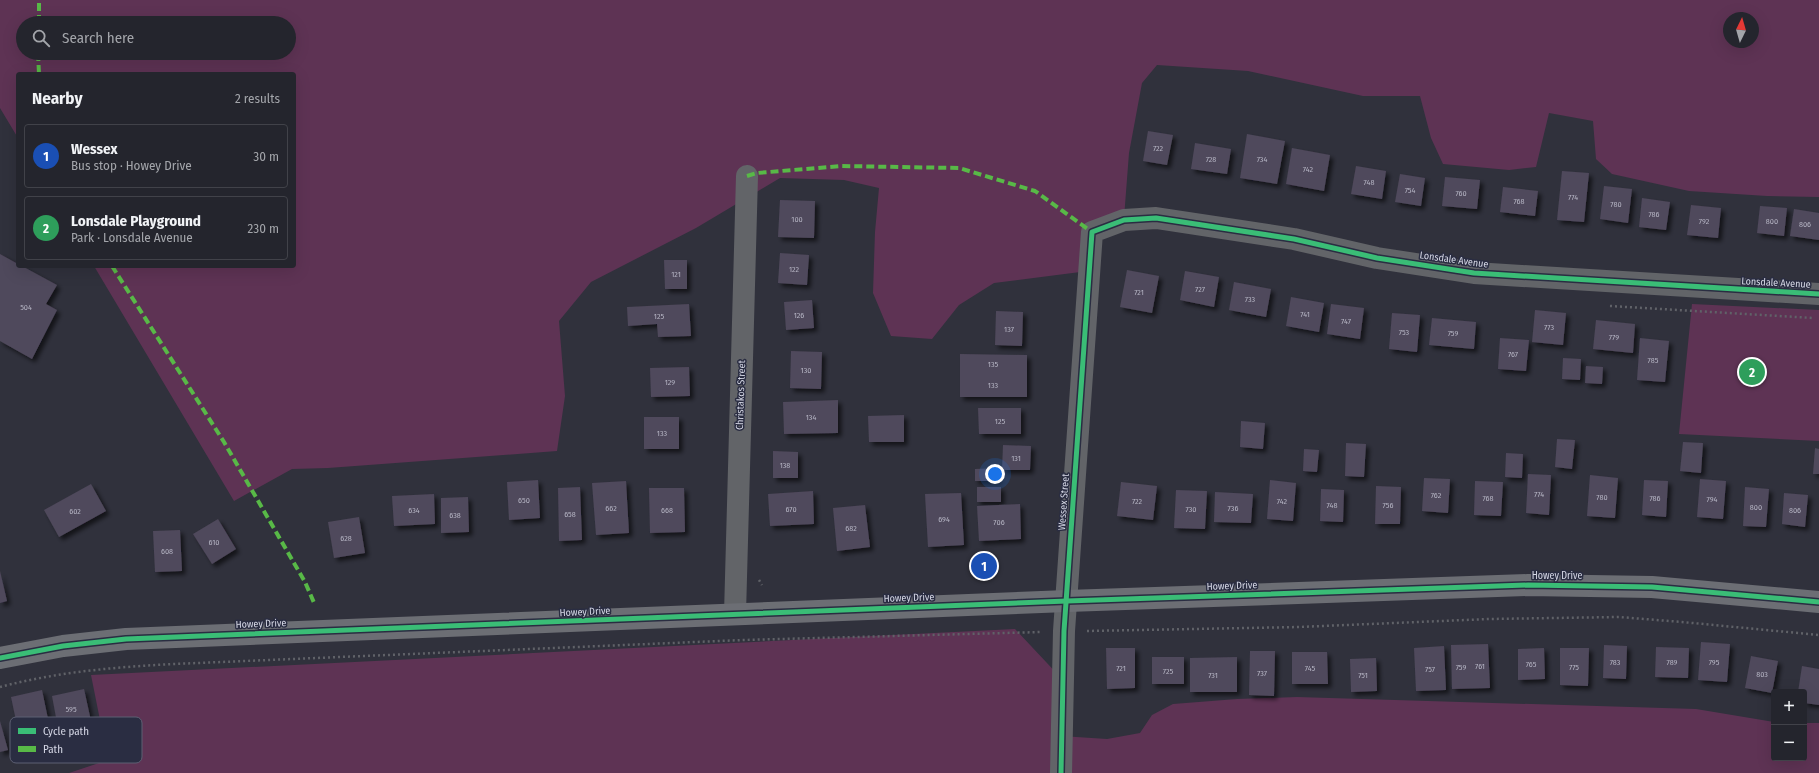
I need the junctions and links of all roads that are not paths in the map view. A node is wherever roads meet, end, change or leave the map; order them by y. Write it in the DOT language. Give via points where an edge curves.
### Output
graph roads {
  1 [pos="747,176"];
  2 [pos="1092,232"];
  3 [pos="1819,294"];
  4 [pos="1067,601"];
  5 [pos="1819,602"];
  6 [pos="735,614"];
  7 [pos="0,658"];
  8 [pos="1061,773"];
  1 -- 6 [label="street, Christakos Street"];
  2 -- 3 [label="street, Lonsdale Avenue" via="1124,220 1156,218 1294,239 1377,258 1474,273"];
  2 -- 4 [label="street, Wessex Street"];
  4 -- 5 [label="main road, Howey Drive" via="1535,585 1652,587"];
  4 -- 6 [label="main road, Howey Drive"];
  4 -- 8 [label="street, Wessex Street"];
  6 -- 7 [label="main road, Howey Drive" via="126,639 63,646"];
}
